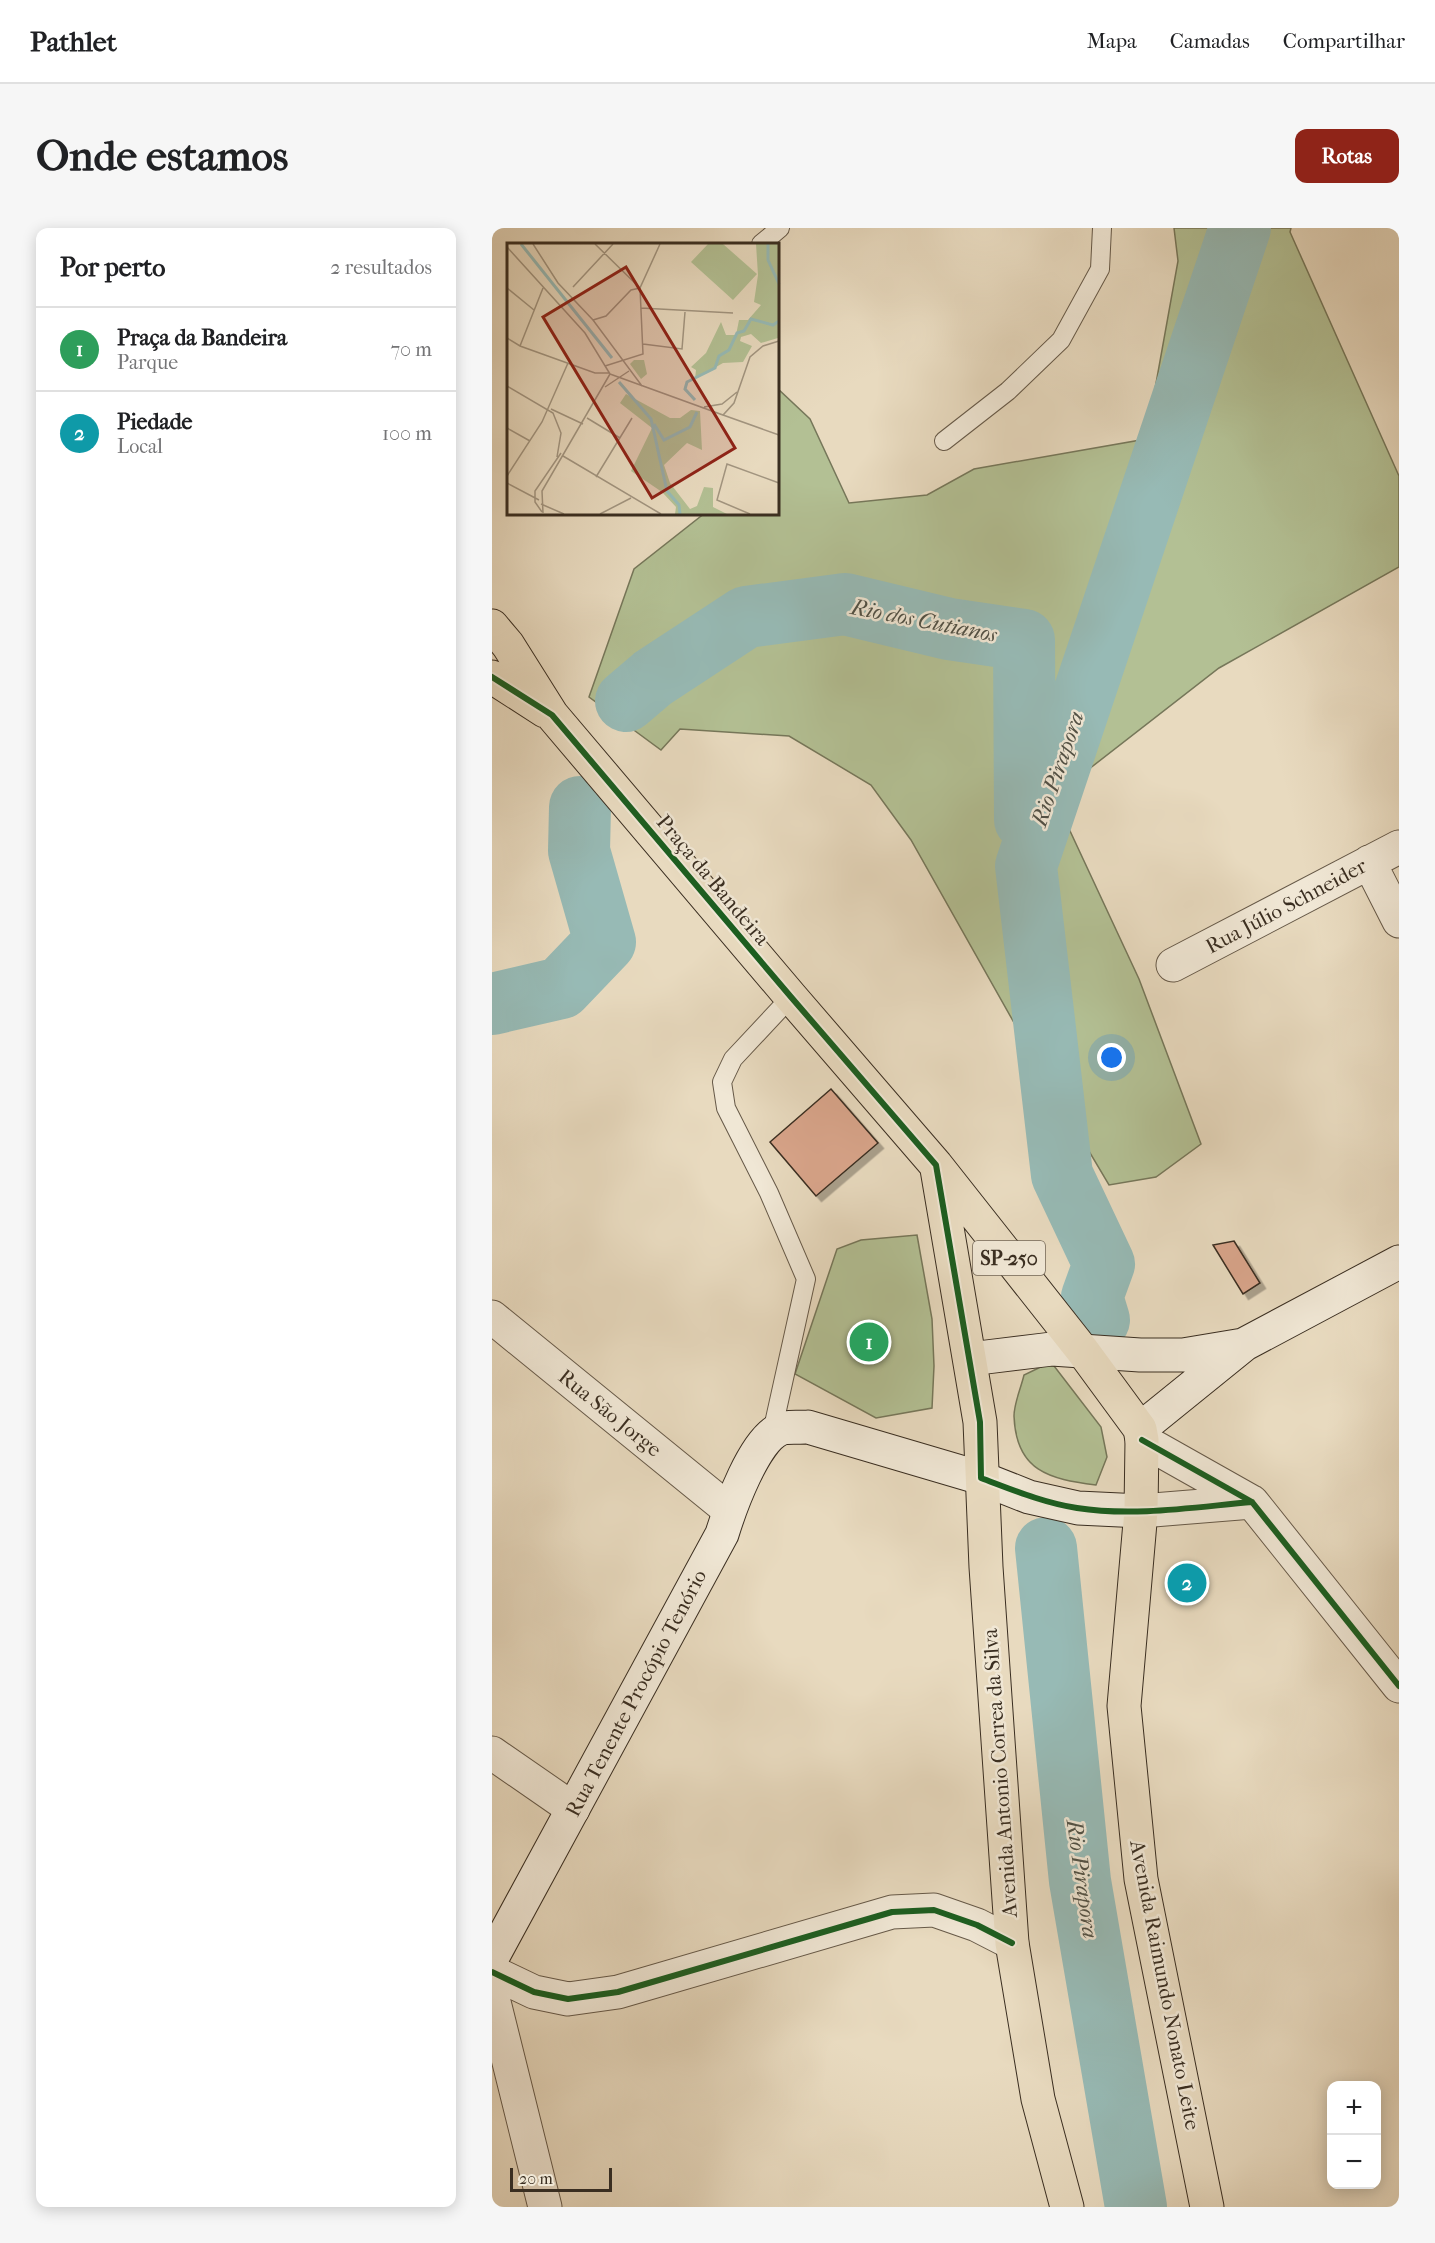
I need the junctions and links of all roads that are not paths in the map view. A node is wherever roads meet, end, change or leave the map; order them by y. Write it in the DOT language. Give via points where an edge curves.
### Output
graph roads {
  1 [pos="780,228"];
  2 [pos="1102,228"];
  3 [pos="762,243"];
  4 [pos="944,441"];
  5 [pos="492,626"];
  6 [pos="492,677"];
  7 [pos="552,716"];
  8 [pos="1399,847"];
  9 [pos="1369,862"];
  10 [pos="1399,921"];
  11 [pos="1173,965"];
  12 [pos="791,997"];
  13 [pos="936,1165"];
  14 [pos="1399,1262"];
  15 [pos="492,1317"];
  16 [pos="1245,1344"];
  17 [pos="1082,1350"];
  18 [pos="970,1359"];
  19 [pos="775,1433"];
  20 [pos="1141,1434"];
  21 [pos="981,1478"];
  22 [pos="1252,1502"];
  23 [pos="729,1510"];
  24 [pos="1141,1511"];
  25 [pos="1399,1686"];
  26 [pos="492,1753"];
  27 [pos="573,1809"];
  28 [pos="1012,1942"];
  29 [pos="492,1958"];
  30 [pos="492,1972"];
  31 [pos="492,1994"];
  32 [pos="545,2207"];
  33 [pos="1067,2207"];
  34 [pos="1207,2207"];
  1 -- 3 [label="lane"];
  2 -- 4 [label="lane" via="1100,269 1062,340 1008,391"];
  5 -- 7 [label="main road"];
  6 -- 7 [label="main road, SP-250"];
  7 -- 12 [label="main road, Praça da Bandeira / SP-250"];
  8 -- 9 [label="street, Rua Júlio Schneider"];
  9 -- 10 [label="street"];
  9 -- 11 [label="street, Rua Júlio Schneider"];
  12 -- 13 [label="main road, Praça da Bandeira / SP-250"];
  12 -- 19 [label="lane" via="733,1059 722,1082 726,1108 806,1279"];
  13 -- 17 [label="main road, Praça da Bandeira / SP-250"];
  13 -- 18 [label="main road, SP-250"];
  14 -- 16 [label="street"];
  15 -- 23 [label="street, Rua São Jorge"];
  16 -- 17 [label="street" via="1183,1355 1140,1356"];
  16 -- 20 [label="street" via="1180,1395"];
  17 -- 18 [label="street" via="1052,1349"];
  17 -- 20 [label="main road, Praça da Bandeira"];
  18 -- 21 [label="main road, SP-250" via="980,1422"];
  19 -- 21 [label="street" via="808,1427"];
  19 -- 23 [label="street, Rua Tenente Procópio Tenório" via="756,1450"];
  20 -- 22 [label="street"];
  20 -- 24 [label="main road, Avenida Raimundo Nonato Leite"];
  21 -- 24 [label="street" via="1029,1497 1078,1508"];
  21 -- 28 [label="main road, Avenida Antonio Correa da Silva"];
  22 -- 24 [label="street"];
  22 -- 25 [label="street"];
  23 -- 27 [label="street, Rua Tenente Procópio Tenório" via="722,1534"];
  24 -- 34 [label="main road, Avenida Raimundo Nonato Leite" via="1124,1706 1136,1833 1141,1880"];
  26 -- 27 [label="street"];
  27 -- 29 [label="street, Rua Tenente Procópio Tenório"];
  28 -- 30 [label="street" via="934,1910 892,1912 618,1992 568,1999 534,1992"];
  28 -- 33 [label="main road, Avenida Antonio Correa da Silva" via="1038,2099"];
  31 -- 32 [label="street"];
}
